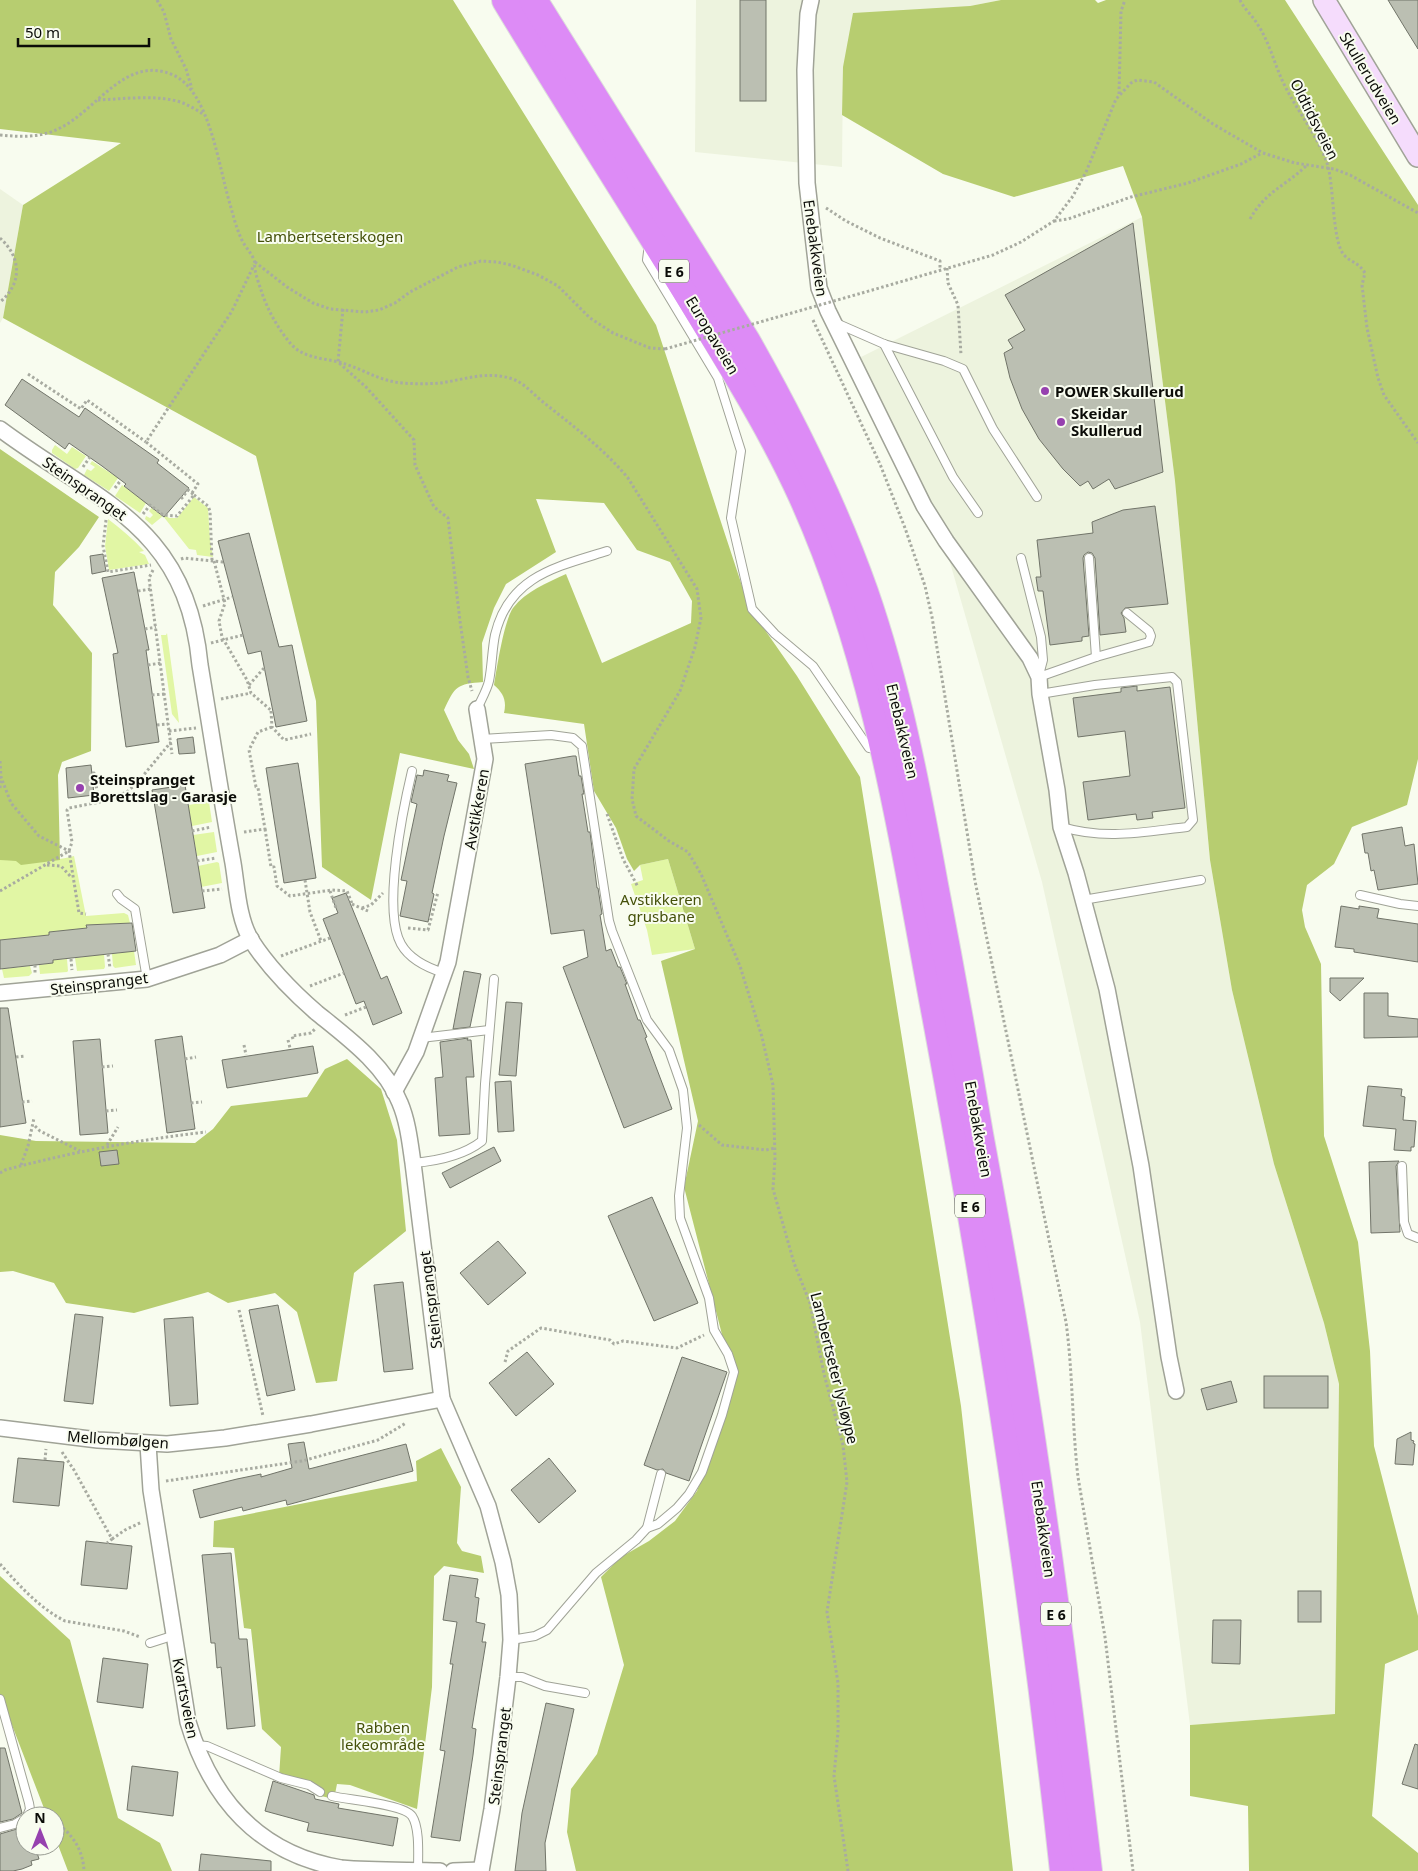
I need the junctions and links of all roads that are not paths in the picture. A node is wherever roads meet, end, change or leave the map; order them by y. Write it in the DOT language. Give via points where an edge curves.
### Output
graph roads {
  1 [pos="506,0"];
  2 [pos="533,0"];
  3 [pos="811,0"];
  4 [pos="1324,0"];
  5 [pos="1418,156"];
  6 [pos="651,233"];
  7 [pos="832,321"];
  8 [pos="884,344"];
  9 [pos="0,429"];
  10 [pos="823,489"];
  11 [pos="1037,497"];
  12 [pos="978,513"];
  13 [pos="607,551"];
  14 [pos="824,551"];
  15 [pos="1021,558"];
  16 [pos="1089,558"];
  17 [pos="1127,613"];
  18 [pos="1096,657"];
  19 [pos="1038,677"];
  20 [pos="1040,694"];
  21 [pos="477,709"];
  22 [pos="482,739"];
  23 [pos="885,750"];
  24 [pos="412,771"];
  25 [pos="1061,827"];
  26 [pos="1200,880"];
  27 [pos="117,894"];
  28 [pos="1360,895"];
  29 [pos="1083,900"];
  30 [pos="1418,906"];
  31 [pos="251,939"];
  32 [pos="444,973"];
  33 [pos="147,979"];
  34 [pos="494,979"];
  35 [pos="0,993"];
  36 [pos="489,1030"];
  37 [pos="421,1038"];
  38 [pos="394,1092"];
  39 [pos="413,1163"];
  40 [pos="1402,1166"];
  41 [pos="1418,1238"];
  42 [pos="1176,1392"];
  43 [pos="442,1398"];
  44 [pos="0,1428"];
  45 [pos="148,1444"];
  46 [pos="661,1474"];
  47 [pos="648,1528"];
  48 [pos="175,1635"];
  49 [pos="511,1640"];
  50 [pos="150,1643"];
  51 [pos="508,1677"];
  52 [pos="585,1693"];
  53 [pos="0,1699"];
  54 [pos="195,1745"];
  55 [pos="320,1792"];
  56 [pos="332,1796"];
  57 [pos="30,1806"];
  58 [pos="15,1824"];
  59 [pos="0,1828"];
  60 [pos="418,1870"];
  61 [pos="481,1870"];
  62 [pos="440,1871"];
  63 [pos="453,1871"];
  64 [pos="1064,1871"];
  65 [pos="1088,1871"];
  1 -- 6 [label="highway, Europaveien / E 6"];
  2 -- 10 [label="highway, Europaveien / E 6" via="746,342"];
  3 -- 7 [label="street, Enebakkveien" via="805,70 807,183 819,288"];
  4 -- 5 [label="main road, Skullerudveien"];
  6 -- 14 [label="highway, Europaveien / E 6" via="758,409 803,497"];
  6 -- 23 [label="lane" via="647,260 718,378 741,452 731,518 752,608 775,634 813,666 869,748"];
  7 -- 8 [label="lane"];
  7 -- 19 [label="street, Enebakkveien" via="924,506 1030,658"];
  8 -- 11 [label="lane" via="963,369 993,429"];
  8 -- 12 [label="lane" via="953,477"];
  9 -- 31 [label="street, Steinspranget" via="113,505 135,524 174,573 190,610 198,646 241,908"];
  10 -- 65 [label="highway, Enebakkveien / E 6" via="878,634 900,712 919,800 1020,1368"];
  13 -- 21 [label="lane" via="554,567 514,594 505,607 495,635 488,682"];
  14 -- 23 [label="highway, Enebakkveien / E 6" via="857,642"];
  15 -- 19 [label="lane" via="1041,637 1043,660"];
  16 -- 18 [label="lane"];
  17 -- 18 [label="lane" via="1150,631 1149,642"];
  18 -- 19 [label="lane"];
  19 -- 20 [label="street, Enebakkveien"];
  20 -- 25 [label="street, Enebakkveien"];
  20 -- 25 [label="lane" via="1172,677 1177,682 1193,820 1187,827 1111,836"];
  21 -- 22 [label="street, Avstikkeren"];
  22 -- 32 [label="street, Avstikkeren" via="486,759"];
  22 -- 47 [label="lane" via="551,735 573,738 582,746 610,926 640,1005 670,1050 683,1090 687,1128 679,1196 680,1218 709,1298 714,1330 734,1372 702,1472 677,1508"];
  23 -- 64 [label="highway, Enebakkveien / E 6" via="945,1064 1009,1444"];
  24 -- 32 [label="lane" via="397,856 395,925 406,951 426,966"];
  25 -- 29 [label="street, Enebakkveien"];
  26 -- 29 [label="lane"];
  27 -- 33 [label="lane" via="135,909"];
  28 -- 30 [label="lane"];
  29 -- 42 [label="street, Enebakkveien" via="1107,988 1141,1166"];
  31 -- 33 [label="street, Steinspranget" via="220,955"];
  31 -- 38 [label="street, Steinspranget" via="266,961 296,992 383,1073"];
  32 -- 37 [label="street, Avstikkeren"];
  33 -- 35 [label="street, Steinspranget"];
  34 -- 36 [label="lane"];
  36 -- 37 [label="lane"];
  36 -- 39 [label="lane" via="482,1140 463,1153"];
  37 -- 38 [label="street, Avstikkeren"];
  38 -- 39 [label="street, Steinspranget" via="409,1136"];
  39 -- 43 [label="street, Steinspranget"];
  40 -- 41 [label="lane" via="1404,1222 1408,1234"];
  43 -- 45 [label="street, Mellombølgen" via="266,1431"];
  43 -- 49 [label="street, Steinspranget" via="488,1506 508,1587"];
  44 -- 45 [label="street, Mellombølgen"];
  45 -- 48 [label="street, Kvartsveien" via="148,1464"];
  46 -- 47 [label="lane"];
  47 -- 49 [label="lane" via="596,1573 547,1630 535,1636"];
  48 -- 50 [label="lane"];
  48 -- 54 [label="street, Kvartsveien" via="188,1722"];
  49 -- 51 [label="street, Steinspranget"];
  51 -- 52 [label="lane" via="522,1677 545,1686"];
  51 -- 61 [label="street, Steinspranget"];
  53 -- 57 [label="lane"];
  54 -- 55 [label="lane" via="206,1746"];
  54 -- 60 [label="street, Kvartsveien" via="219,1792 242,1820 286,1850 340,1868"];
  56 -- 60 [label="lane" via="389,1806 411,1814 418,1841"];
  58 -- 59 [label="lane"];
  60 -- 62 [label="street, Kvartsveien"];
  61 -- 63 [label="street"];
}
